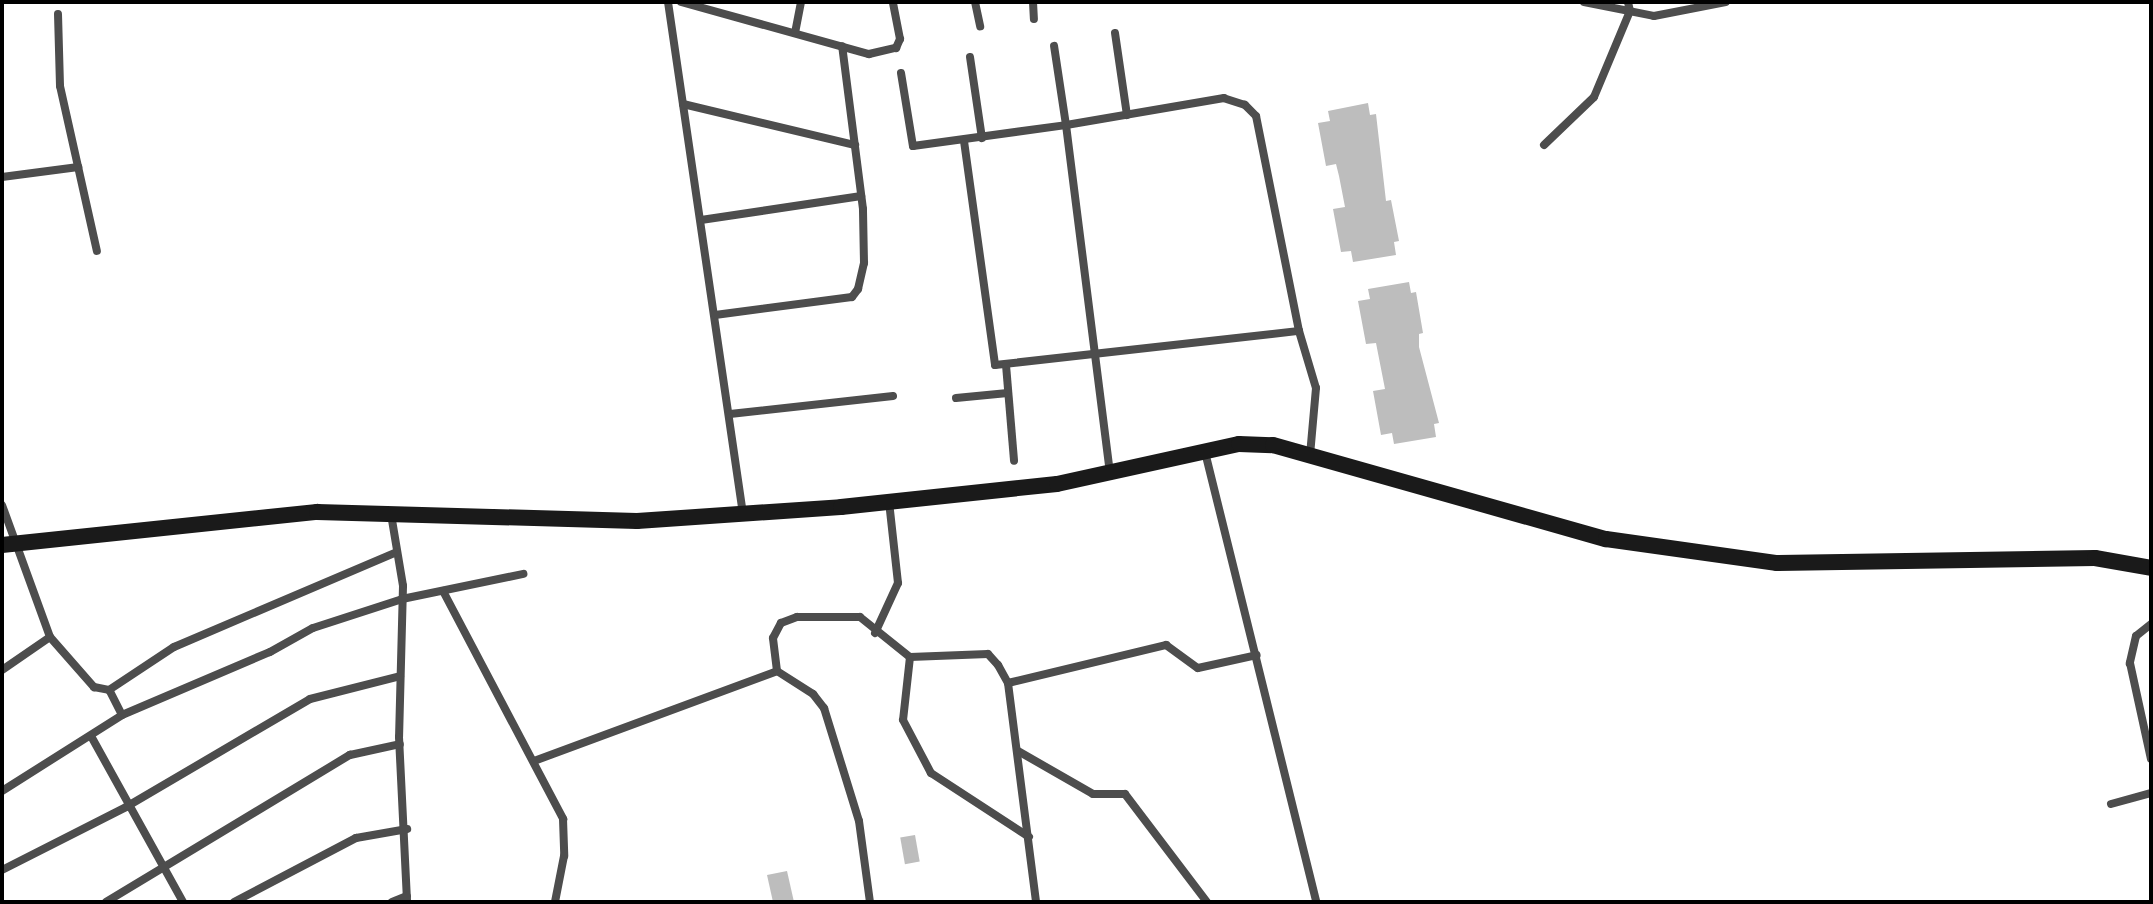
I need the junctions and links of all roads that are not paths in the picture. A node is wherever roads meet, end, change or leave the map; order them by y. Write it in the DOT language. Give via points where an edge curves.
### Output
graph roads {
  1 [pos="668,2"];
  2 [pos="681,2"];
  3 [pos="801,2"];
  4 [pos="893,2"];
  5 [pos="975,2"];
  6 [pos="1033,2"];
  7 [pos="1584,2"];
  8 [pos="1726,2"];
  9 [pos="1629,7"];
  10 [pos="58,14"];
  11 [pos="1034,19"];
  12 [pos="980,26"];
  13 [pos="795,33"];
  14 [pos="1115,33"];
  15 [pos="842,46"];
  16 [pos="1054,46"];
  17 [pos="970,57"];
  18 [pos="901,73"];
  19 [pos="683,104"];
  20 [pos="1127,115"];
  21 [pos="1066,125"];
  22 [pos="982,138"];
  23 [pos="964,141"];
  24 [pos="855,145"];
  25 [pos="1544,145"];
  26 [pos="78,167"];
  27 [pos="2,177"];
  28 [pos="861,196"];
  29 [pos="701,220"];
  30 [pos="97,251"];
  31 [pos="715,315"];
  32 [pos="1299,331"];
  33 [pos="1094,355"];
  34 [pos="1006,365"];
  35 [pos="1008,393"];
  36 [pos="893,396"];
  37 [pos="956,398"];
  38 [pos="730,414"];
  39 [pos="1205,452"];
  40 [pos="1310,456"];
  41 [pos="1014,461"];
  42 [pos="1110,473"];
  43 [pos="889,501"];
  44 [pos="2,505"];
  45 [pos="391,514"];
  46 [pos="743,514"];
  47 [pos="8,543"];
  48 [pos="397,552"];
  49 [pos="2151,568"];
  50 [pos="523,574"];
  51 [pos="443,591"];
  52 [pos="402,599"];
  53 [pos="2151,624"];
  54 [pos="875,633"];
  55 [pos="50,637"];
  56 [pos="1257,655"];
  57 [pos="910,657"];
  58 [pos="2,670"];
  59 [pos="777,671"];
  60 [pos="400,676"];
  61 [pos="1008,683"];
  62 [pos="109,690"];
  63 [pos="122,715"];
  64 [pos="91,736"];
  65 [pos="400,744"];
  66 [pos="1018,751"];
  67 [pos="2151,759"];
  68 [pos="534,761"];
  69 [pos="2,791"];
  70 [pos="2151,793"];
  71 [pos="2111,804"];
  72 [pos="128,805"];
  73 [pos="407,829"];
  74 [pos="1029,837"];
  75 [pos="163,867"];
  76 [pos="2,870"];
  77 [pos="407,899"];
  78 [pos="106,902"];
  79 [pos="183,902"];
  80 [pos="234,902"];
  81 [pos="392,902"];
  82 [pos="555,902"];
  83 [pos="870,902"];
  84 [pos="1036,902"];
  85 [pos="1207,902"];
  86 [pos="1316,902"];
  1 -- 19 [label="street"];
  2 -- 13 [label="street"];
  3 -- 13 [label="street"];
  4 -- 15 [label="street" via="900,39 896,48 869,54"];
  5 -- 12 [label="street"];
  6 -- 11 [label="street"];
  7 -- 9 [label="street"];
  8 -- 9 [label="street" via="1654,16"];
  9 -- 25 [label="street" via="1594,97"];
  10 -- 26 [label="street" via="60,86"];
  13 -- 15 [label="street"];
  14 -- 20 [label="street"];
  15 -- 24 [label="street"];
  16 -- 21 [label="street"];
  17 -- 22 [label="street"];
  18 -- 23 [label="street" via="913,146"];
  19 -- 24 [label="street"];
  19 -- 29 [label="street"];
  20 -- 21 [label="street"];
  20 -- 32 [label="street" via="1224,98 1245,105 1256,116"];
  21 -- 22 [label="street"];
  21 -- 33 [label="street"];
  22 -- 23 [label="street"];
  23 -- 34 [label="street" via="990,358 995,365"];
  24 -- 28 [label="street"];
  26 -- 27 [label="street"];
  26 -- 30 [label="street"];
  28 -- 29 [label="street"];
  28 -- 31 [label="street" via="864,263 852,297"];
  29 -- 31 [label="street"];
  31 -- 38 [label="street"];
  32 -- 33 [label="street"];
  32 -- 40 [label="street" via="1316,388"];
  33 -- 34 [label="street"];
  33 -- 42 [label="street"];
  34 -- 35 [label="street"];
  35 -- 37 [label="street"];
  35 -- 41 [label="street"];
  36 -- 38 [label="street"];
  38 -- 46 [label="street"];
  39 -- 40 [label="street" via="1239,444 1273,445"];
  39 -- 42 [label="street"];
  39 -- 56 [label="street"];
  40 -- 49 [label="street" via="1606,539 1777,563 2095,558"];
  42 -- 43 [label="street" via="1057,484"];
  43 -- 46 [label="street"];
  43 -- 54 [label="street" via="898,583"];
  44 -- 47 [label="street"];
  45 -- 46 [label="street" via="637,521"];
  45 -- 47 [label="street" via="317,512"];
  45 -- 48 [label="street"];
  47 -- 55 [label="street"];
  48 -- 52 [label="street"];
  48 -- 62 [label="street" via="174,647"];
  50 -- 51 [label="street"];
  51 -- 52 [label="street"];
  51 -- 68 [label="street"];
  52 -- 60 [label="street"];
  52 -- 63 [label="street" via="313,628"];
  53 -- 67 [label="street" via="2136,636 2130,663"];
  54 -- 57 [label="street"];
  54 -- 59 [label="street" via="860,617 797,617 781,623 773,638"];
  55 -- 58 [label="street"];
  55 -- 62 [label="street" via="94,687"];
  56 -- 61 [label="street" via="1198,668 1166,645"];
  56 -- 86 [label="street"];
  57 -- 61 [label="street" via="988,654"];
  57 -- 74 [label="street" via="903,720 931,773"];
  59 -- 68 [label="street"];
  59 -- 83 [label="street" via="813,694 824,708 859,821"];
  60 -- 65 [label="street"];
  60 -- 72 [label="street" via="310,699"];
  61 -- 66 [label="street"];
  62 -- 63 [label="street"];
  63 -- 64 [label="street"];
  64 -- 69 [label="street"];
  64 -- 72 [label="street"];
  65 -- 73 [label="street"];
  65 -- 75 [label="street" via="350,755"];
  66 -- 74 [label="street"];
  66 -- 85 [label="street" via="1093,794 1125,794"];
  68 -- 82 [label="street" via="563,819 564,856"];
  70 -- 71 [label="street"];
  72 -- 75 [label="street"];
  72 -- 76 [label="street"];
  73 -- 77 [label="street"];
  73 -- 80 [label="street" via="356,838"];
  74 -- 84 [label="street"];
  75 -- 78 [label="street"];
  75 -- 79 [label="street"];
  77 -- 81 [label="street"];
}
